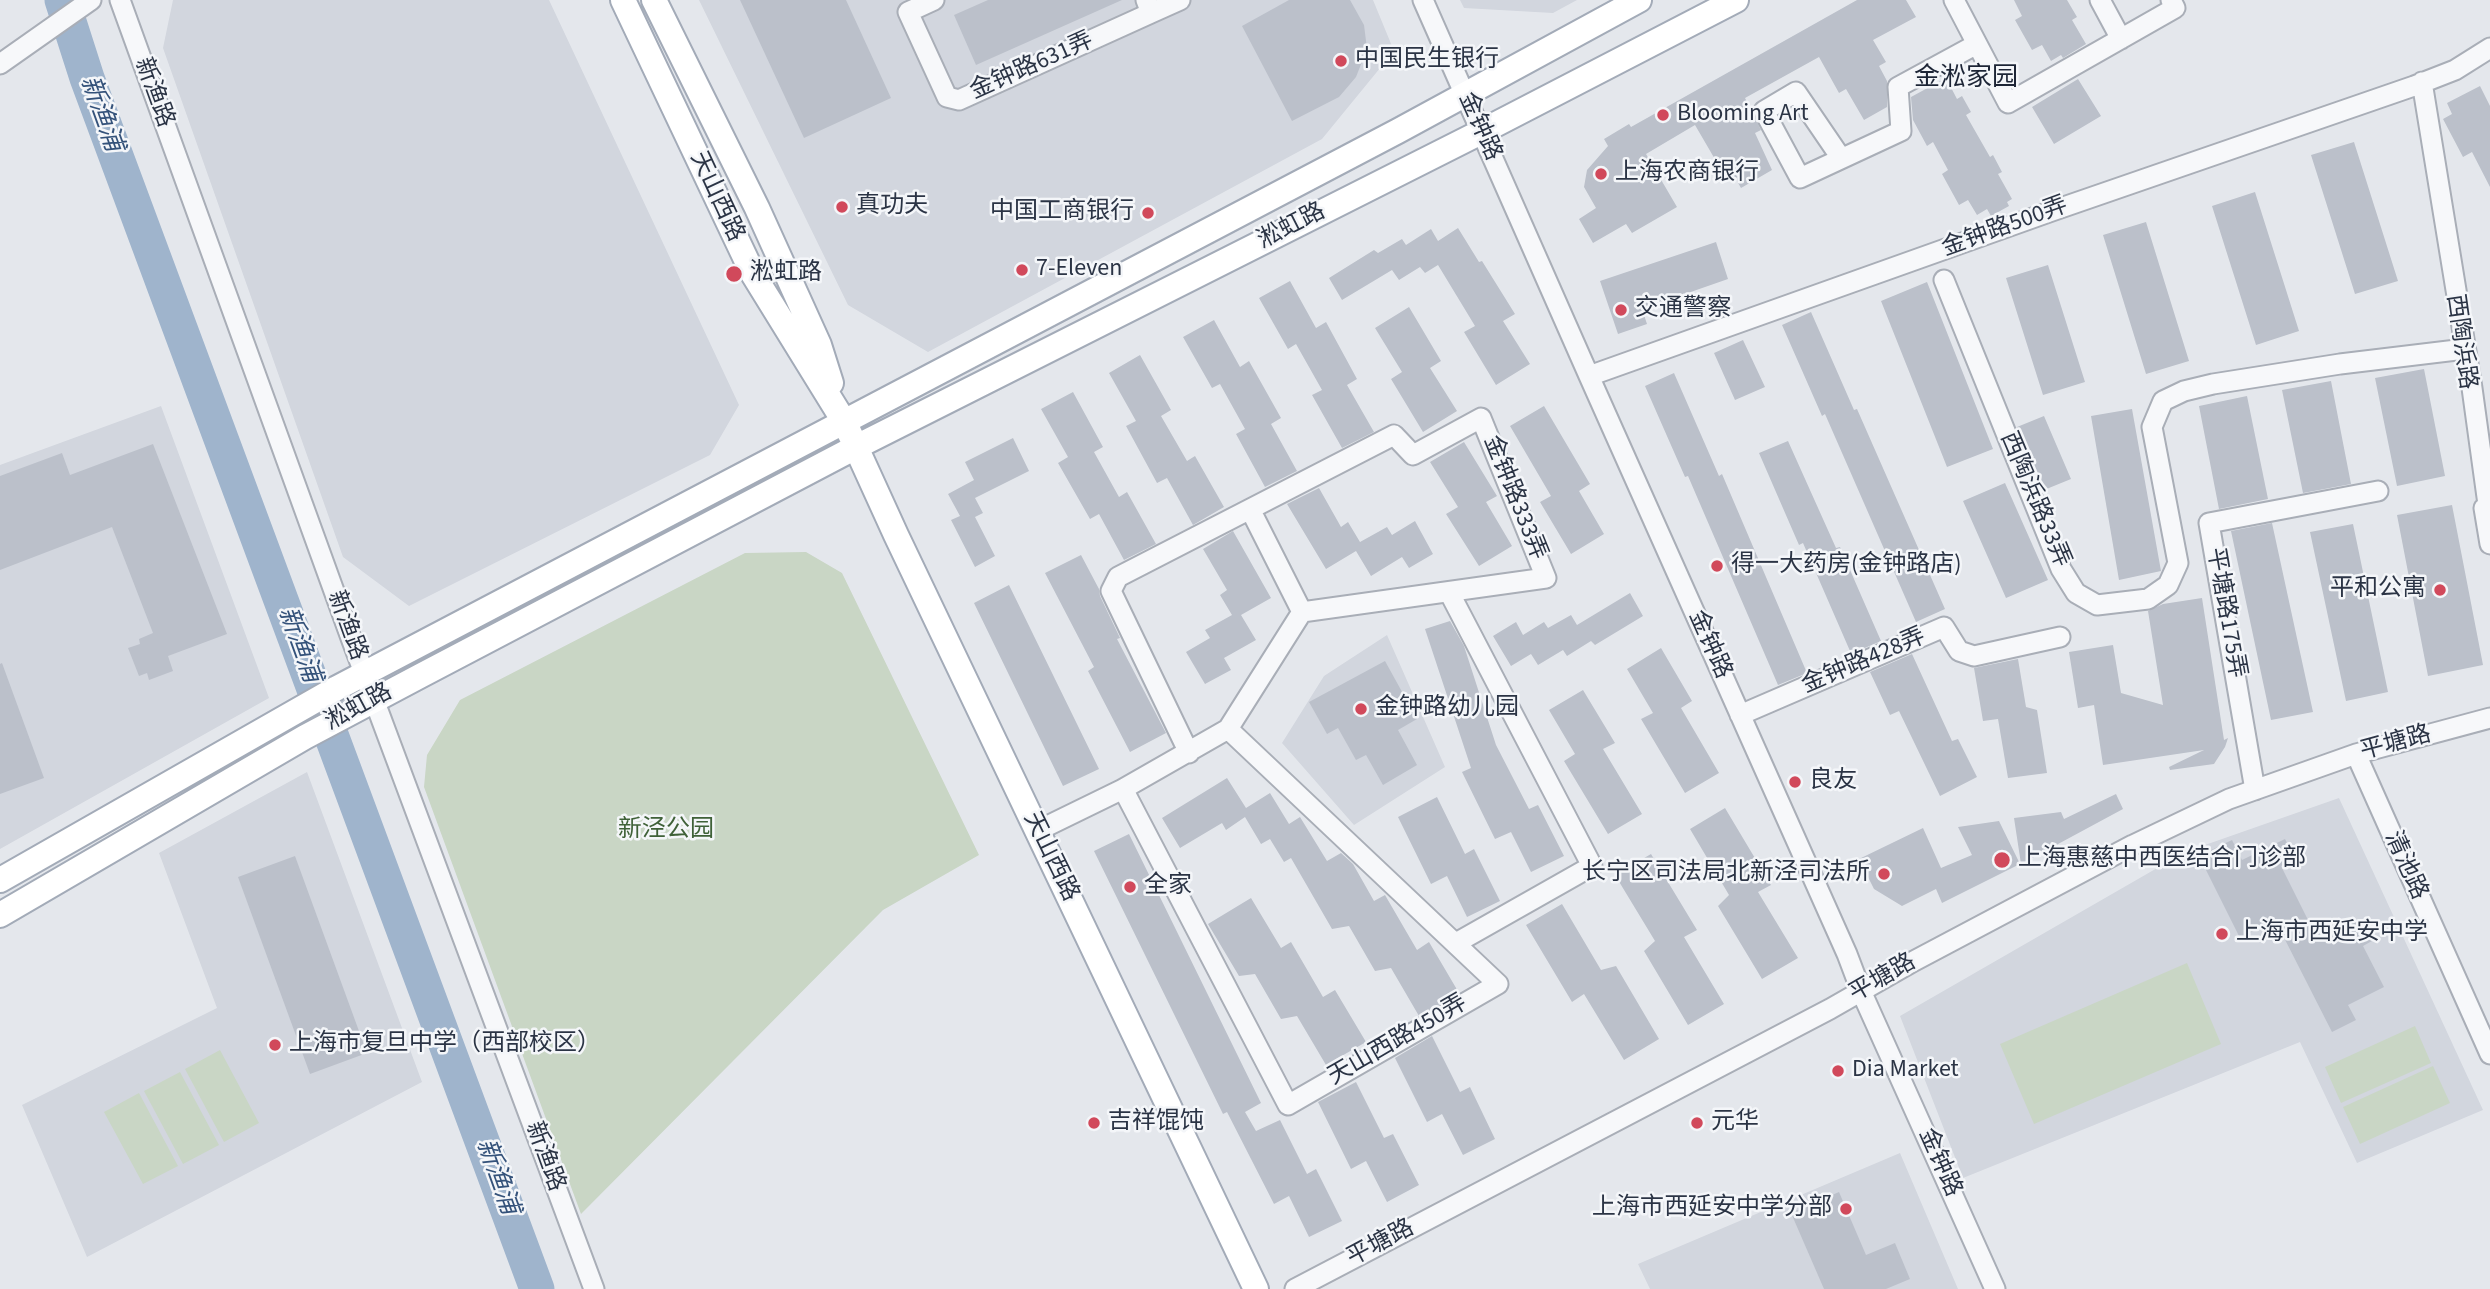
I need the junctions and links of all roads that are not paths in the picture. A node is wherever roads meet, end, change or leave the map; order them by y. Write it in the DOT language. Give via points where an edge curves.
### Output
graph roads {
  1 [pos="91,0"];
  2 [pos="120,0"];
  3 [pos="623,0"];
  4 [pos="654,0"];
  5 [pos="934,0"];
  6 [pos="1180,0"];
  7 [pos="1423,0"];
  8 [pos="1639,0"];
  9 [pos="1736,0"];
  10 [pos="1954,0"];
  11 [pos="2100,0"];
  12 [pos="2171,0"];
  13 [pos="1149,6"];
  14 [pos="2121,39"];
  15 [pos="1977,44"];
  16 [pos="2490,48"];
  17 [pos="0,64"];
  18 [pos="2423,82"];
  19 [pos="1465,95"];
  20 [pos="1480,132"];
  21 [pos="1841,159"];
  22 [pos="1944,280"];
  23 [pos="2463,349"];
  24 [pos="1588,376"];
  25 [pos="845,423"];
  26 [pos="856,447"];
  27 [pos="2486,490"];
  28 [pos="2378,491"];
  29 [pos="1250,509"];
  30 [pos="2490,519"];
  31 [pos="2490,544"];
  32 [pos="1449,592"];
  33 [pos="1302,612"];
  34 [pos="2060,636"];
  35 [pos="365,675"];
  36 [pos="374,700"];
  37 [pos="1740,715"];
  38 [pos="2490,718"];
  39 [pos="1228,729"];
  40 [pos="1189,753"];
  41 [pos="2356,754"];
  42 [pos="1123,789"];
  43 [pos="2255,790"];
  44 [pos="1037,831"];
  45 [pos="0,880"];
  46 [pos="0,915"];
  47 [pos="1456,943"];
  48 [pos="1861,991"];
  49 [pos="2490,1054"];
  50 [pos="594,1289"];
  51 [pos="1256,1289"];
  52 [pos="1295,1289"];
  53 [pos="1995,1289"];
  1 -- 17 [label="street"];
  2 -- 35 [label="street, 新渔路"];
  3 -- 25 [label="main road, 天山西路" via="753,274"];
  4 -- 25 [label="main road, 天山西路" via="819,345"];
  5 -- 13 [label="street, 金钟路631弄" via="908,12 947,97 959,100"];
  6 -- 13 [label="street, 金钟路631弄"];
  7 -- 19 [label="street, 金钟路"];
  8 -- 19 [label="main road, 淞虹路"];
  9 -- 20 [label="main road, 淞虹路"];
  10 -- 15 [label="street"];
  11 -- 14 [label="street"];
  12 -- 14 [label="street" via="2175,8"];
  14 -- 15 [label="street" via="2008,103"];
  15 -- 21 [label="street" via="1898,87 1901,131"];
  16 -- 18 [label="street"];
  18 -- 23 [label="street, 西陶浜路"];
  18 -- 24 [label="street, 金钟路500弄"];
  19 -- 20 [label="street, 金钟路"];
  19 -- 25 [label="main road, 淞虹路"];
  20 -- 24 [label="street, 金钟路"];
  20 -- 26 [label="main road, 淞虹路"];
  22 -- 23 [label="street, 西陶浜路33弄" via="2061,569 2076,593 2097,605 2148,598 2168,585 2178,563 2152,427 2163,401 2213,384"];
  23 -- 27 [label="street, 西陶浜路"];
  24 -- 37 [label="street, 金钟路"];
  25 -- 26 [label="main road, 天山西路"];
  25 -- 35 [label="main road, 淞虹路"];
  26 -- 36 [label="main road, 淞虹路"];
  26 -- 44 [label="main road, 天山西路"];
  27 -- 30 [label="street, 西陶浜路"];
  27 -- 31 [label="street, 西陶浜路"];
  28 -- 43 [label="street, 平塘路175弄" via="2209,523"];
  29 -- 32 [label="street, 金钟路333弄" via="1394,435 1413,455 1481,418 1546,578"];
  29 -- 33 [label="street"];
  29 -- 40 [label="street" via="1118,577 1111,591"];
  32 -- 33 [label="street, 金钟路333弄"];
  32 -- 47 [label="street" via="1591,866"];
  33 -- 39 [label="street"];
  34 -- 37 [label="street, 金钟路428弄" via="1974,656 1959,651 1944,628"];
  35 -- 36 [label="street, 新渔路"];
  35 -- 45 [label="main road, 淞虹路"];
  36 -- 46 [label="main road, 淞虹路"];
  36 -- 50 [label="street, 新渔路"];
  37 -- 48 [label="street, 金钟路"];
  38 -- 41 [label="street, 平塘路"];
  39 -- 40 [label="street"];
  39 -- 47 [label="street, 天山西路450弄"];
  40 -- 42 [label="street"];
  41 -- 43 [label="street, 平塘路"];
  41 -- 49 [label="street, 清池路"];
  42 -- 44 [label="street"];
  42 -- 47 [label="street, 天山西路450弄" via="1287,1105 1498,984"];
  43 -- 48 [label="street, 平塘路" via="2133,845"];
  44 -- 51 [label="main road, 天山西路"];
  48 -- 52 [label="street, 平塘路"];
  48 -- 53 [label="street, 金钟路"];
}
